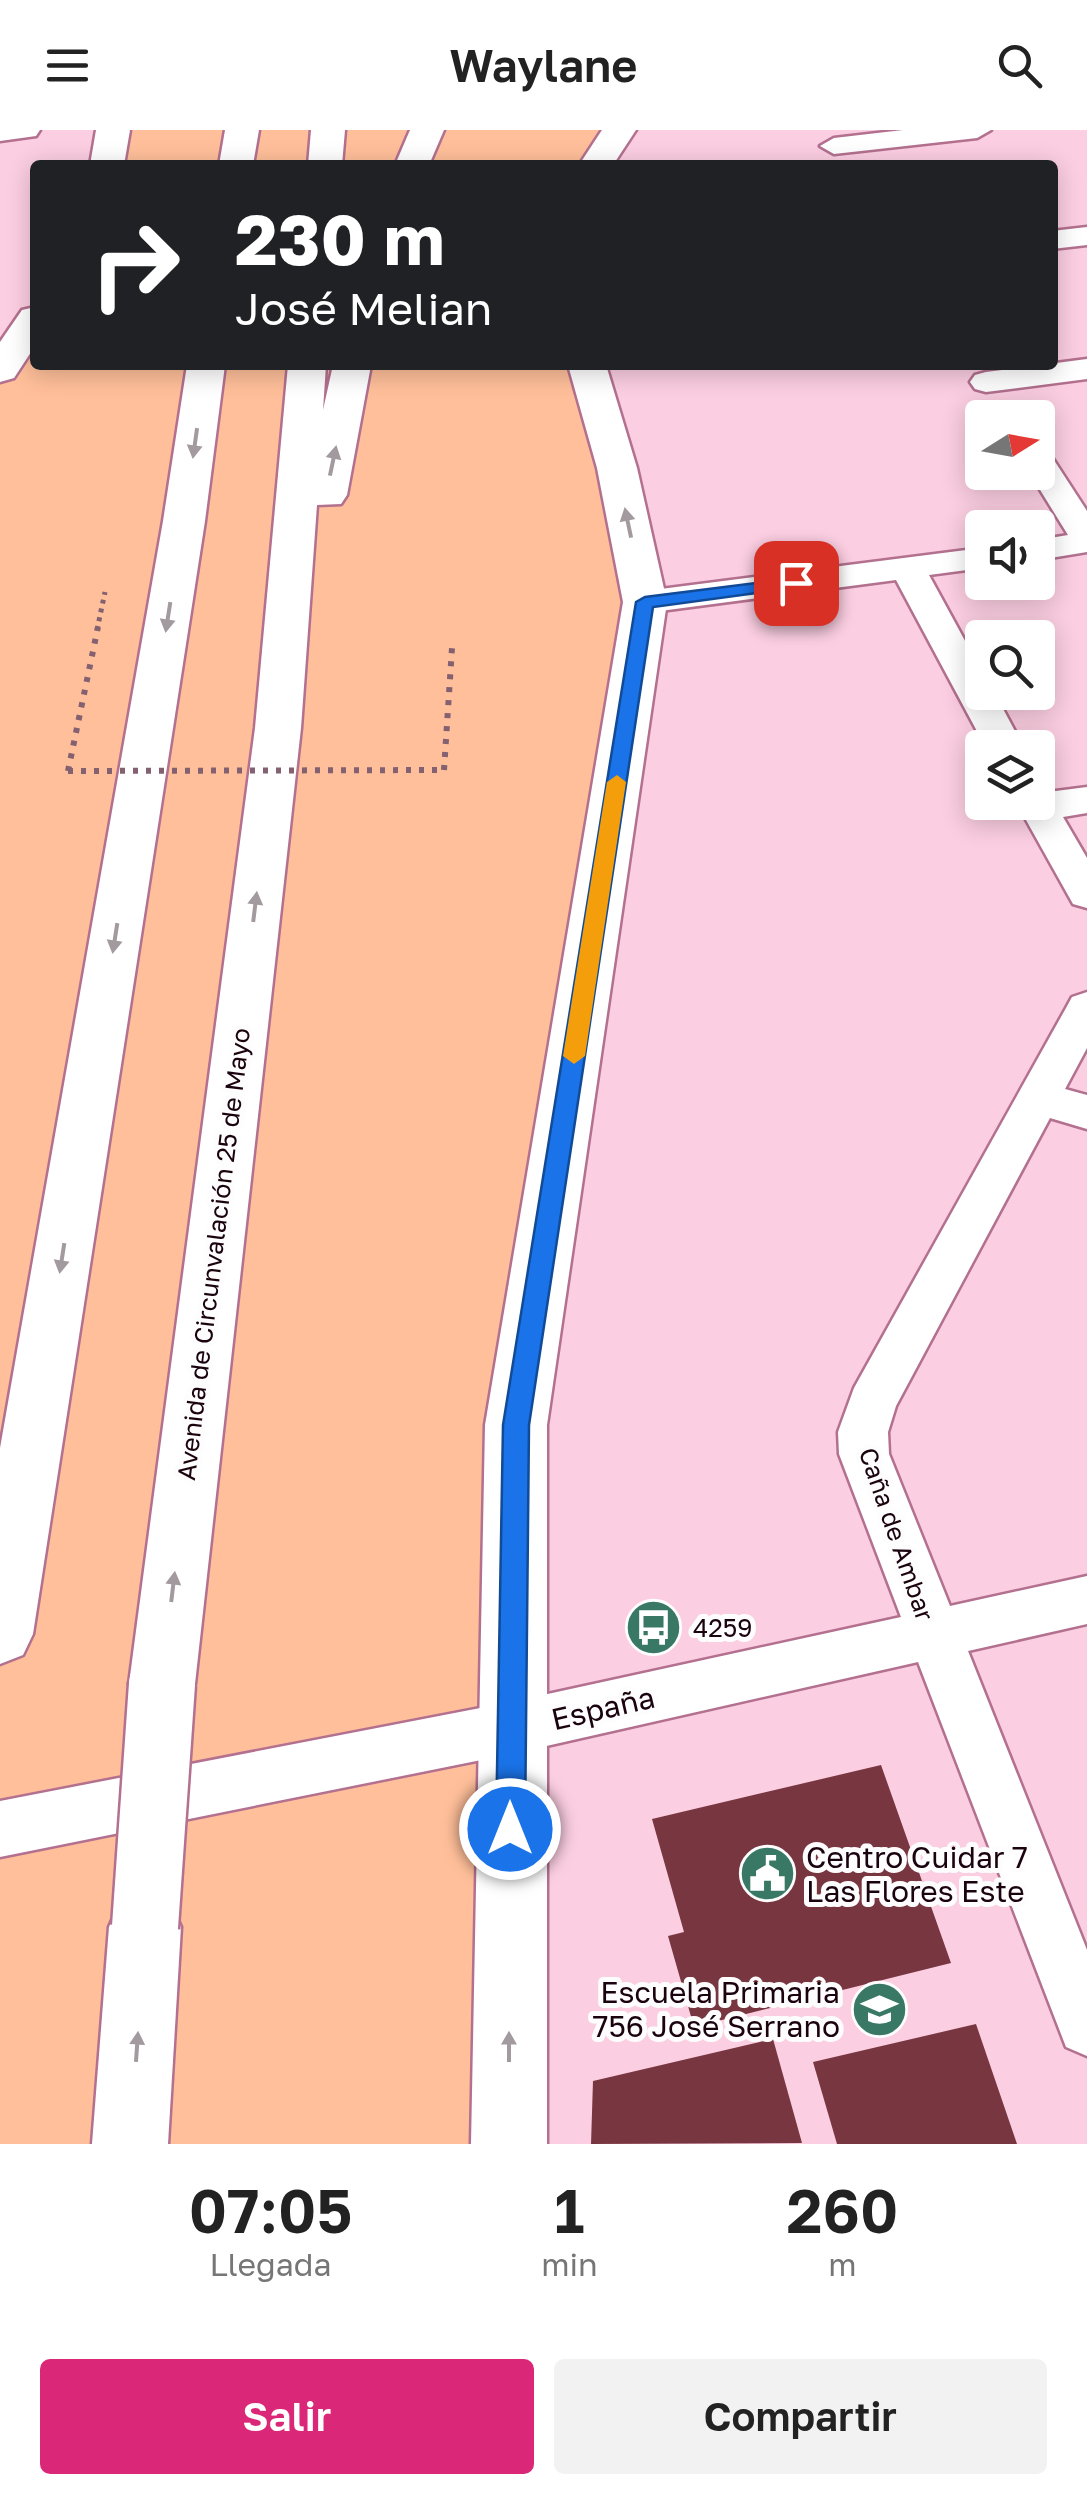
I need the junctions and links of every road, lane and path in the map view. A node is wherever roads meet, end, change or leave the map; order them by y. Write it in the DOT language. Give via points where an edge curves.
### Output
graph roads {
  1 [pos="26,130"];
  2 [pos="113,130"];
  3 [pos="212,130"];
  4 [pos="242,130"];
  5 [pos="328,130"];
  6 [pos="427,130"];
  7 [pos="619,130"];
  8 [pos="978,130"];
  9 [pos="0,133"];
  10 [pos="838,147"];
  11 [pos="108,160"];
  12 [pos="216,160"];
  13 [pos="237,160"];
  14 [pos="325,160"];
  15 [pos="414,160"];
  16 [pos="599,160"];
  17 [pos="1087,236"];
  18 [pos="1058,239"];
  19 [pos="30,325"];
  20 [pos="1087,368"];
  21 [pos="0,370"];
  22 [pos="205,370"];
  23 [pos="307,370"];
  24 [pos="351,370"];
  25 [pos="588,370"];
  26 [pos="988,384"];
  27 [pos="1055,489"];
  28 [pos="1087,540"];
  29 [pos="1055,547"];
  30 [pos="965,561"];
  31 [pos="908,569"];
  32 [pos="105,592"];
  33 [pos="645,602"];
  34 [pos="452,648"];
  35 [pos="278,728"];
  36 [pos="996,730"];
  37 [pos="1087,800"];
  38 [pos="1055,803"];
  39 [pos="1045,820"];
  40 [pos="1087,894"];
  41 [pos="1087,1008"];
  42 [pos="1038,1098"];
  43 [pos="1087,1112"];
  44 [pos="1087,1600"];
  45 [pos="932,1633"];
  46 [pos="0,1634"];
  47 [pos="511,1728"];
  48 [pos="0,1829"];
  49 [pos="1084,2012"];
  50 [pos="130,2144"];
  51 [pos="508,2144"];
  1 -- 9 [label="street"];
  2 -- 11 [label="main road"];
  3 -- 12 [label="main road"];
  4 -- 13 [label="main road"];
  5 -- 14 [label="main road"];
  6 -- 15 [label="main road"];
  7 -- 16 [label="main road"];
  8 -- 10 [label="street"];
  17 -- 18 [label="street"];
  19 -- 21 [label="main road"];
  20 -- 26 [label="street"];
  22 -- 46 [label="main road, one-way"];
  23 -- 35 [label="main road, Avenida de Circunvalación 25 de Mayo"];
  35 -- 24 [label="main road, one-way"];
  33 -- 25 [label="main road, one-way"];
  27 -- 28 [label="street"];
  28 -- 29 [label="street"];
  30 -- 31 [label="street"];
  31 -- 33 [label="street"];
  31 -- 36 [label="street"];
  32 -- 34 [label="path, bridge" via="68,771 444,770"];
  33 -- 47 [label="main road" via="516,1425"];
  50 -- 35 [label="main road, Avenida de Circunvalación 25 de Mayo, one-way, bridge" via="162,1684"];
  37 -- 38 [label="street"];
  39 -- 40 [label="street"];
  41 -- 42 [label="street, Caña de Ambar"];
  42 -- 43 [label="street"];
  42 -- 45 [label="street, Caña de Ambar" via="872,1403 863,1432 864,1454"];
  44 -- 45 [label="street, España"];
  45 -- 47 [label="street, España"];
  45 -- 49 [label="street, Caña de Ambar"];
  47 -- 48 [label="street, España"];
  51 -- 47 [label="main road, one-way"];
}
